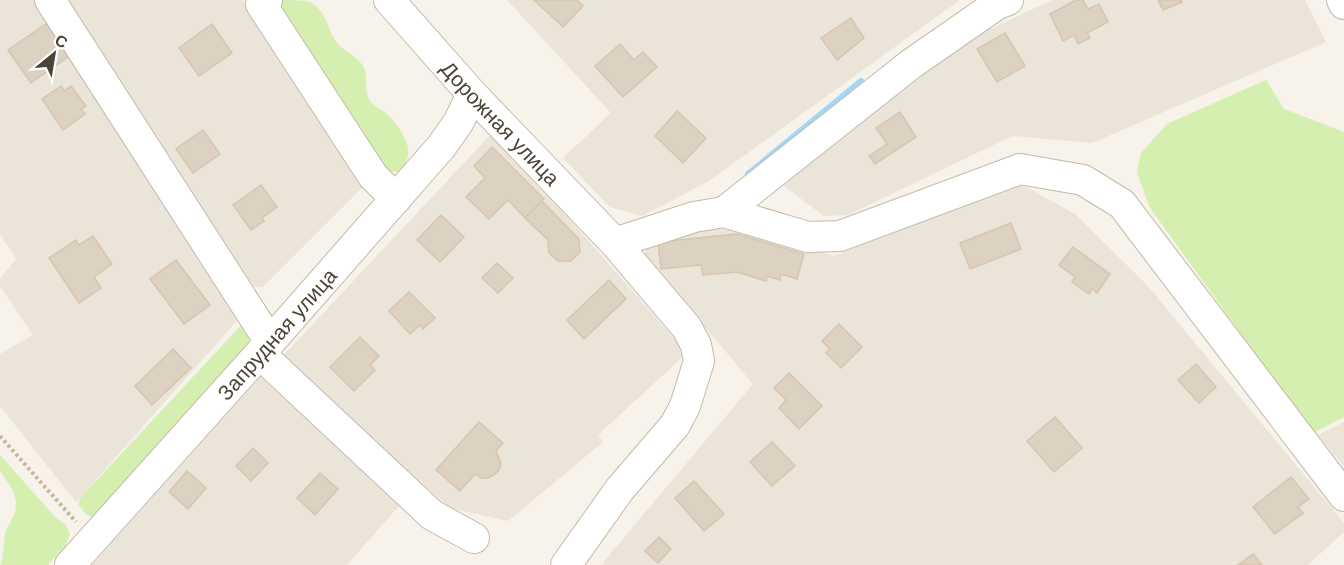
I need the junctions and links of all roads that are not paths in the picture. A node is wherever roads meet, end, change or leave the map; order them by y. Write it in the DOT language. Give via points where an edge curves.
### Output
graph roads {
  1 [pos="50,0"];
  2 [pos="267,0"];
  3 [pos="389,0"];
  4 [pos="1008,0"];
  5 [pos="1341,0"];
  6 [pos="1344,4"];
  7 [pos="472,94"];
  8 [pos="396,199"];
  9 [pos="724,212"];
  10 [pos="615,243"];
  11 [pos="265,348"];
  12 [pos="1344,496"];
  13 [pos="474,538"];
  14 [pos="70,565"];
  15 [pos="566,565"];
  1 -- 11 [label="street"];
  2 -- 8 [label="street" via="261,4 373,176"];
  3 -- 7 [label="street, Дорожная улица"];
  4 -- 9 [label="street" via="911,64"];
  5 -- 6 [label="street"];
  7 -- 8 [label="street, Запрудная улица" via="441,147"];
  7 -- 10 [label="street, Дорожная улица"];
  8 -- 11 [label="street, Запрудная улица"];
  9 -- 10 [label="street" via="694,217"];
  9 -- 12 [label="street" via="808,237 826,238 1020,169 1083,180 1122,204"];
  10 -- 15 [label="street, Дорожная улица" via="687,328 699,361 675,425 620,489"];
  11 -- 13 [label="street" via="432,515"];
  11 -- 14 [label="street, Запрудная улица"];
}
